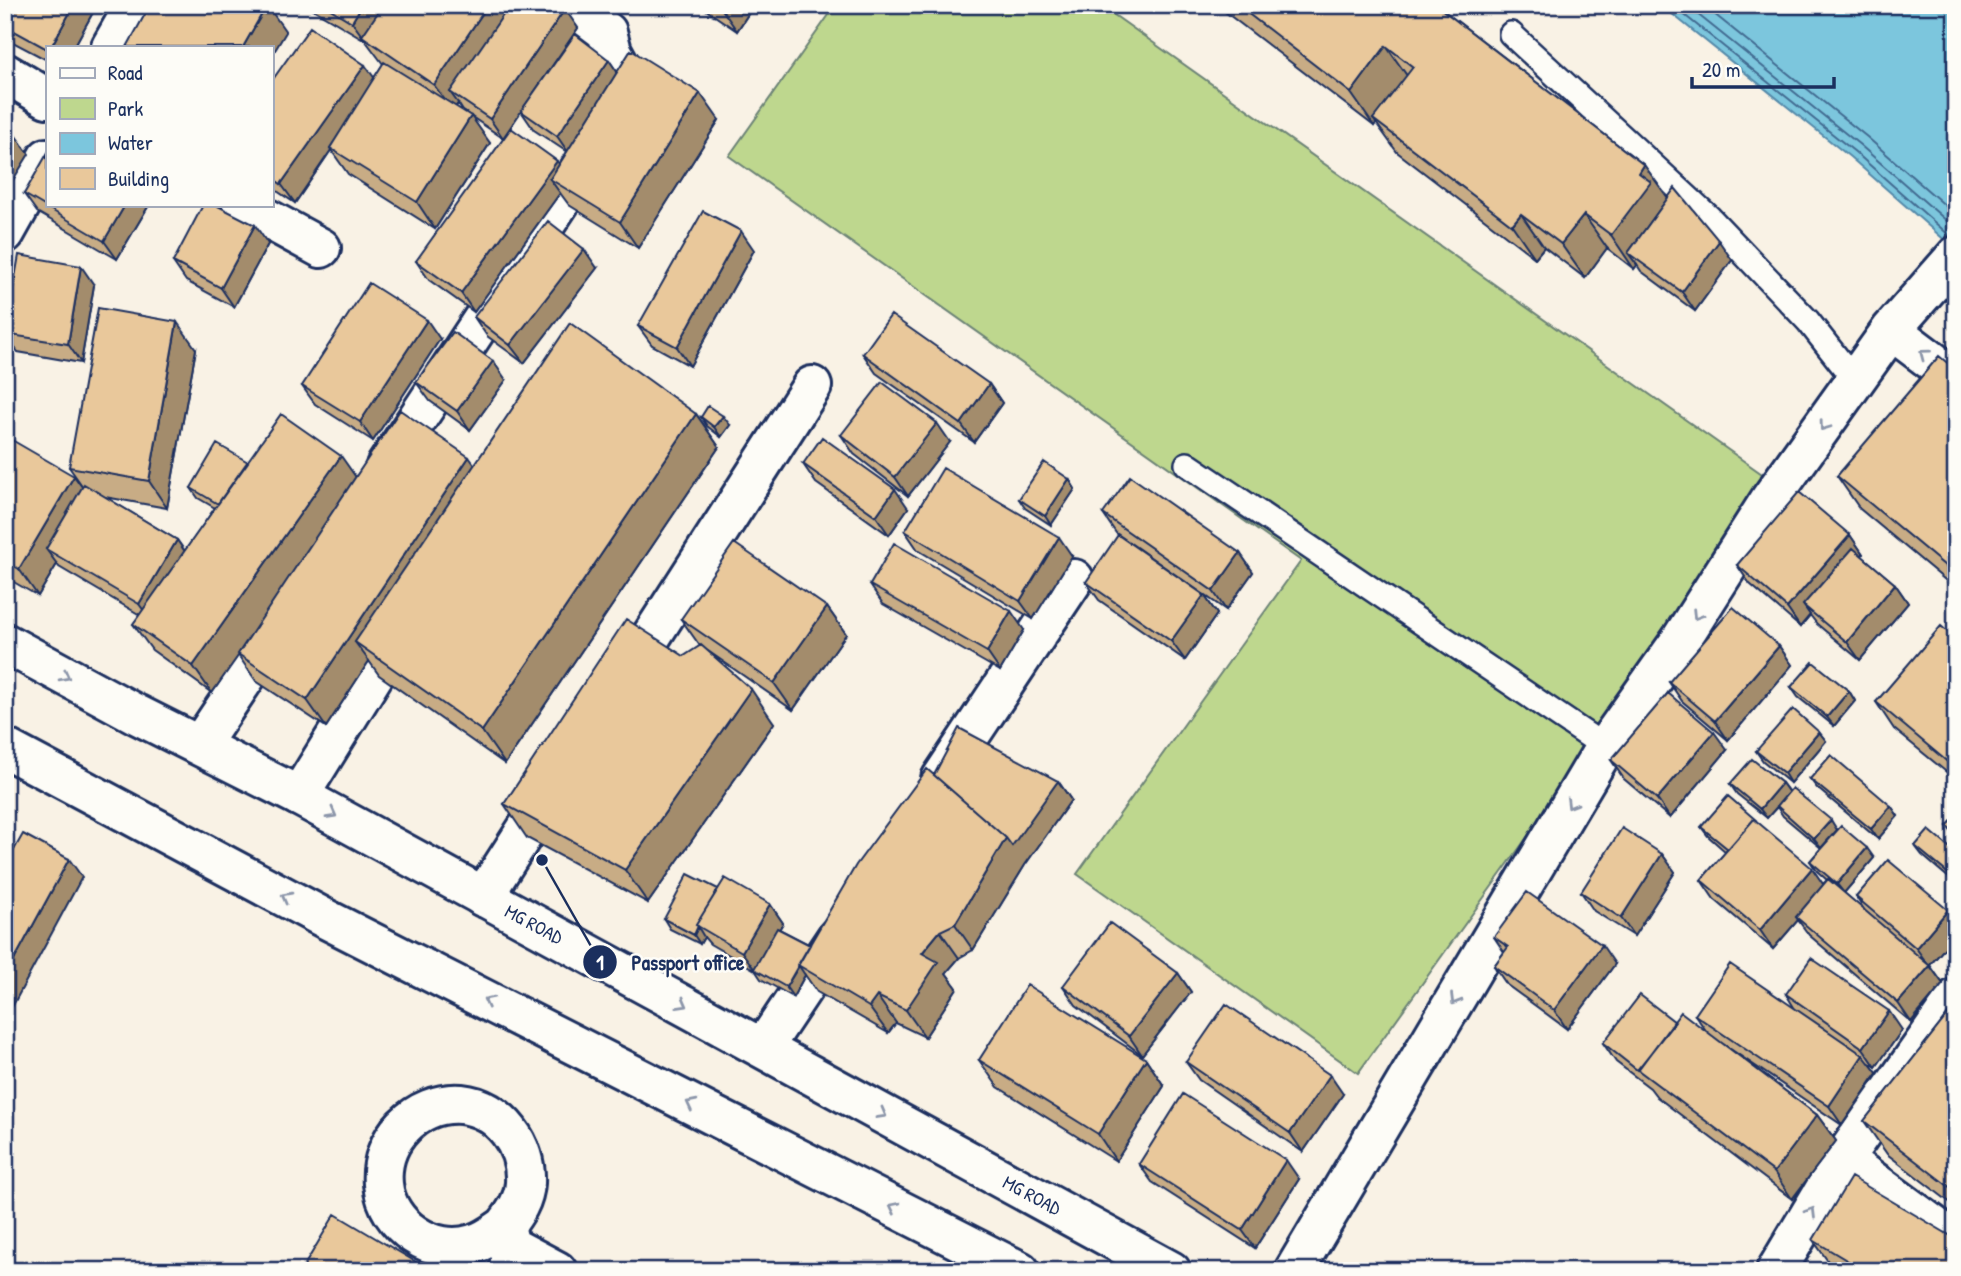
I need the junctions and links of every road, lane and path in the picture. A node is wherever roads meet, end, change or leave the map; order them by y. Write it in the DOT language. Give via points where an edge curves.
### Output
graph roads {
  1 [pos="135,5"];
  2 [pos="570,5"];
  3 [pos="1511,34"];
  4 [pos="112,46"];
  5 [pos="5,73"];
  6 [pos="46,97"];
  7 [pos="46,160"];
  8 [pos="244,206"];
  9 [pos="5,233"];
  10 [pos="321,247"];
  11 [pos="1956,256"];
  12 [pos="1902,318"];
  13 [pos="1956,379"];
  14 [pos="1856,382"];
  15 [pos="812,386"];
  16 [pos="1187,464"];
  17 [pos="370,489"];
  18 [pos="1073,579"];
  19 [pos="300,594"];
  20 [pos="424,595"];
  21 [pos="5,643"];
  22 [pos="603,711"];
  23 [pos="200,745"];
  24 [pos="1605,747"];
  25 [pos="5,748"];
  26 [pos="573,758"];
  27 [pos="299,796"];
  28 [pos="922,808"];
  29 [pos="483,897"];
  30 [pos="854,911"];
  31 [pos="1956,998"];
  32 [pos="763,1048"];
  33 [pos="1843,1159"];
  34 [pos="940,1230"];
  35 [pos="1956,1242"];
  36 [pos="508,1247"];
  37 [pos="1168,1270"];
  38 [pos="557,1271"];
  39 [pos="979,1271"];
  40 [pos="1020,1271"];
  41 [pos="1294,1271"];
  42 [pos="1776,1271"];
  1 -- 4 [label="street"];
  2 -- 17 [label="street" via="607,32 629,82 570,187"];
  3 -- 14 [label="lane" via="1709,217 1808,321"];
  5 -- 6 [label="street"];
  7 -- 9 [label="street"];
  8 -- 10 [label="street"];
  11 -- 12 [label="street"];
  13 -- 12 [label="street, one-way"];
  12 -- 14 [label="street"];
  14 -- 24 [label="street, one-way" via="1771,498 1680,641"];
  15 -- 22 [label="street"];
  16 -- 24 [label="lane"];
  18 -- 28 [label="street"];
  19 -- 23 [label="street"];
  20 -- 27 [label="street"];
  21 -- 23 [label="street, MG ROAD, one-way"];
  23 -- 27 [label="street, MG ROAD"];
  24 -- 41 [label="street, one-way"];
  34 -- 25 [label="street, one-way" via="326,919"];
  26 -- 29 [label="street"];
  27 -- 29 [label="street, MG ROAD, one-way"];
  29 -- 32 [label="street, MG ROAD, one-way"];
  30 -- 32 [label="street"];
  31 -- 33 [label="street"];
  32 -- 37 [label="street, MG ROAD, one-way"];
  33 -- 35 [label="street"];
  42 -- 33 [label="street, one-way"];
  34 -- 39 [label="street"];
  34 -- 40 [label="street"];
  36 -- 38 [label="street"];
}
